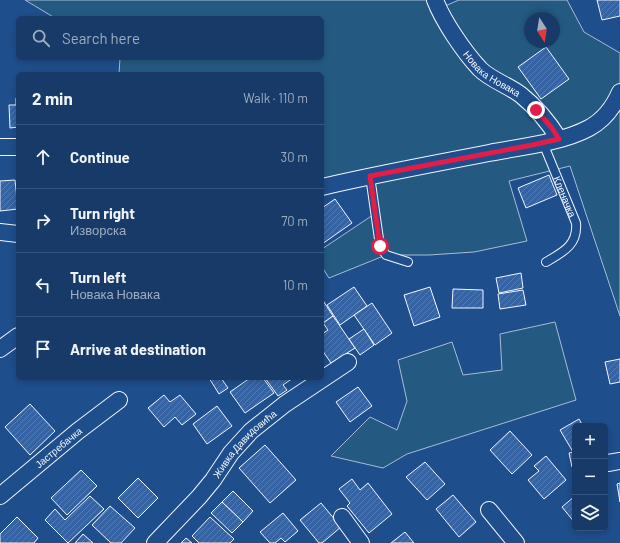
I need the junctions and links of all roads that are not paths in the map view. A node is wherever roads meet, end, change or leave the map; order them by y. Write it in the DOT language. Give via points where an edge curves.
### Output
graph roads {
  1 [pos="435,0"];
  2 [pos="620,92"];
  3 [pos="551,141"];
  4 [pos="0,147"];
  5 [pos="16,147"];
  6 [pos="370,176"];
  7 [pos="324,187"];
  8 [pos="0,232"];
  9 [pos="16,234"];
  10 [pos="408,262"];
  11 [pos="546,262"];
  12 [pos="16,337"];
  13 [pos="0,349"];
  14 [pos="348,362"];
  15 [pos="324,378"];
  16 [pos="321,380"];
  17 [pos="118,400"];
  18 [pos="0,496"];
  19 [pos="489,510"];
  20 [pos="342,517"];
  21 [pos="155,543"];
  22 [pos="361,543"];
  23 [pos="516,543"];
  1 -- 3 [label="street, Новака Новака" via="461,45 480,69 520,95 545,120"];
  2 -- 3 [label="street" via="615,104 590,128"];
  3 -- 6 [label="street"];
  3 -- 11 [label="lane, Кленачка" via="577,231 566,250"];
  4 -- 5 [label="street"];
  6 -- 7 [label="street"];
  6 -- 10 [label="lane" via="380,246 386,255"];
  8 -- 9 [label="street"];
  12 -- 13 [label="street"];
  14 -- 15 [label="street, Живка Давидовића"];
  16 -- 21 [label="street, Живка Давидовића" via="251,431 231,453 199,497"];
  17 -- 18 [label="street, Јастребачка"];
  19 -- 23 [label="street"];
  20 -- 22 [label="street"];
}
